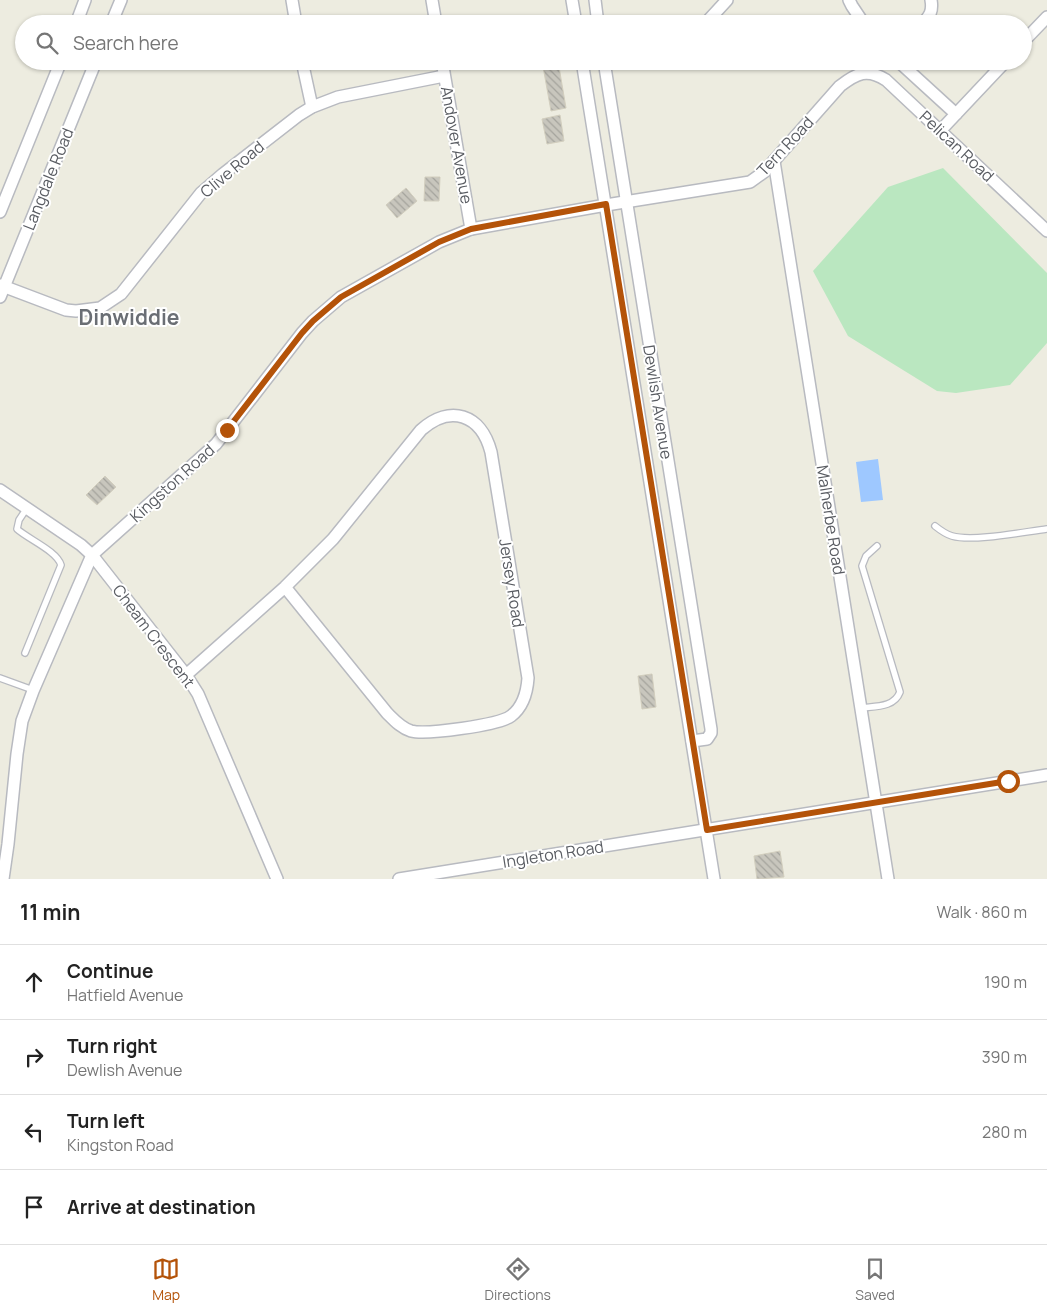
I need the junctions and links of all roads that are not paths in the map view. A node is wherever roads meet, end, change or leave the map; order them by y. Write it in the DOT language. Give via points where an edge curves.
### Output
graph roads {
  1 [pos="85,0"];
  2 [pos="121,0"];
  3 [pos="292,0"];
  4 [pos="432,0"];
  5 [pos="572,0"];
  6 [pos="595,0"];
  7 [pos="727,0"];
  8 [pos="849,0"];
  9 [pos="931,0"];
  10 [pos="79,15"];
  11 [pos="115,15"];
  12 [pos="294,15"];
  13 [pos="434,15"];
  14 [pos="574,15"];
  15 [pos="597,15"];
  16 [pos="713,15"];
  17 [pos="858,15"];
  18 [pos="931,15"];
  19 [pos="1047,17"];
  20 [pos="1032,33"];
  21 [pos="56,70"];
  22 [pos="92,70"];
  23 [pos="304,70"];
  24 [pos="443,70"];
  25 [pos="586,70"];
  26 [pos="605,70"];
  27 [pos="908,70"];
  28 [pos="998,70"];
  29 [pos="861,74"];
  30 [pos="444,76"];
  31 [pos="312,107"];
  32 [pos="956,114"];
  33 [pos="940,131"];
  34 [pos="774,162"];
  35 [pos="626,201"];
  36 [pos="606,204"];
  37 [pos="0,212"];
  38 [pos="471,229"];
  39 [pos="1047,231"];
  40 [pos="1,290"];
  41 [pos="641,290"];
  42 [pos="620,294"];
  43 [pos="672,487"];
  44 [pos="652,489"];
  45 [pos="0,490"];
  46 [pos="27,508"];
  47 [pos="935,526"];
  48 [pos="1047,529"];
  49 [pos="877,546"];
  50 [pos="92,555"];
  51 [pos="285,587"];
  52 [pos="25,653"];
  53 [pos="186,675"];
  54 [pos="0,678"];
  55 [pos="33,690"];
  56 [pos="860,708"];
  57 [pos="692,741"];
  58 [pos="1047,774"];
  59 [pos="875,802"];
  60 [pos="707,830"];
  61 [pos="3,879"];
  62 [pos="277,879"];
  63 [pos="399,879"];
  64 [pos="714,879"];
  65 [pos="888,879"];
  1 -- 10 [label="street"];
  2 -- 11 [label="street"];
  3 -- 12 [label="street"];
  4 -- 13 [label="street"];
  5 -- 14 [label="street"];
  6 -- 15 [label="street"];
  7 -- 16 [label="street"];
  8 -- 17 [label="street"];
  9 -- 18 [label="street"];
  19 -- 20 [label="street"];
  21 -- 37 [label="street, Langdale Road"];
  22 -- 40 [label="street, Langdale Road"];
  23 -- 31 [label="street"];
  24 -- 30 [label="street, Andover Avenue"];
  25 -- 36 [label="street, Dewlish Avenue"];
  26 -- 35 [label="street, Dewlish Avenue"];
  27 -- 32 [label="street"];
  28 -- 32 [label="street"];
  29 -- 33 [label="street, Pelican Road" via="874,74 886,80"];
  29 -- 34 [label="street, Tern Road" via="840,86"];
  30 -- 31 [label="street, Clive Road" via="338,97"];
  30 -- 38 [label="street, Andover Avenue"];
  31 -- 40 [label="street, Clive Road" via="206,188 130,284 112,301 100,308 76,311"];
  32 -- 33 [label="street"];
  33 -- 39 [label="street, Pelican Road"];
  34 -- 35 [label="street, Tern Road" via="750,182"];
  34 -- 56 [label="street, Malherbe Road"];
  35 -- 36 [label="street, Tern Road"];
  35 -- 41 [label="street, Dewlish Avenue"];
  36 -- 38 [label="street, Kingston Road"];
  36 -- 42 [label="street, Dewlish Avenue"];
  38 -- 50 [label="street, Kingston Road" via="419,252 326,309 302,333 216,444"];
  41 -- 42 [label="street"];
  41 -- 43 [label="street, Dewlish Avenue"];
  42 -- 44 [label="street, Dewlish Avenue"];
  43 -- 44 [label="street"];
  43 -- 57 [label="street, Dewlish Avenue" via="711,729 709,737"];
  44 -- 57 [label="street, Dewlish Avenue"];
  45 -- 46 [label="street, Cheam Crescent"];
  46 -- 50 [label="street, Cheam Crescent"];
  46 -- 52 [label="lane" via="16,529 54,555 61,565"];
  47 -- 48 [label="lane" via="954,537 972,538"];
  49 -- 56 [label="lane" via="866,556 862,566 900,692 897,699 888,705"];
  50 -- 53 [label="street, Cheam Crescent"];
  50 -- 55 [label="street, Kingston Road"];
  51 -- 51 [label="street, Jersey Road" via="333,539 421,430 437,418 462,417 485,434 490,452 528,678 525,698 513,715 498,722 430,732 409,730 386,713"];
  51 -- 53 [label="street, Jersey Road"];
  53 -- 62 [label="street, Cheam Crescent" via="207,714"];
  54 -- 55 [label="lane"];
  55 -- 61 [label="street, Kingston Road" via="22,721 16,754"];
  56 -- 59 [label="street, Malherbe Road"];
  57 -- 60 [label="street, Dewlish Avenue"];
  58 -- 59 [label="street, Ingleton Road"];
  59 -- 60 [label="street, Ingleton Road"];
  59 -- 65 [label="street, Malherbe Road"];
  60 -- 63 [label="street, Ingleton Road"];
  60 -- 64 [label="street, Dewlish Avenue"];
}
